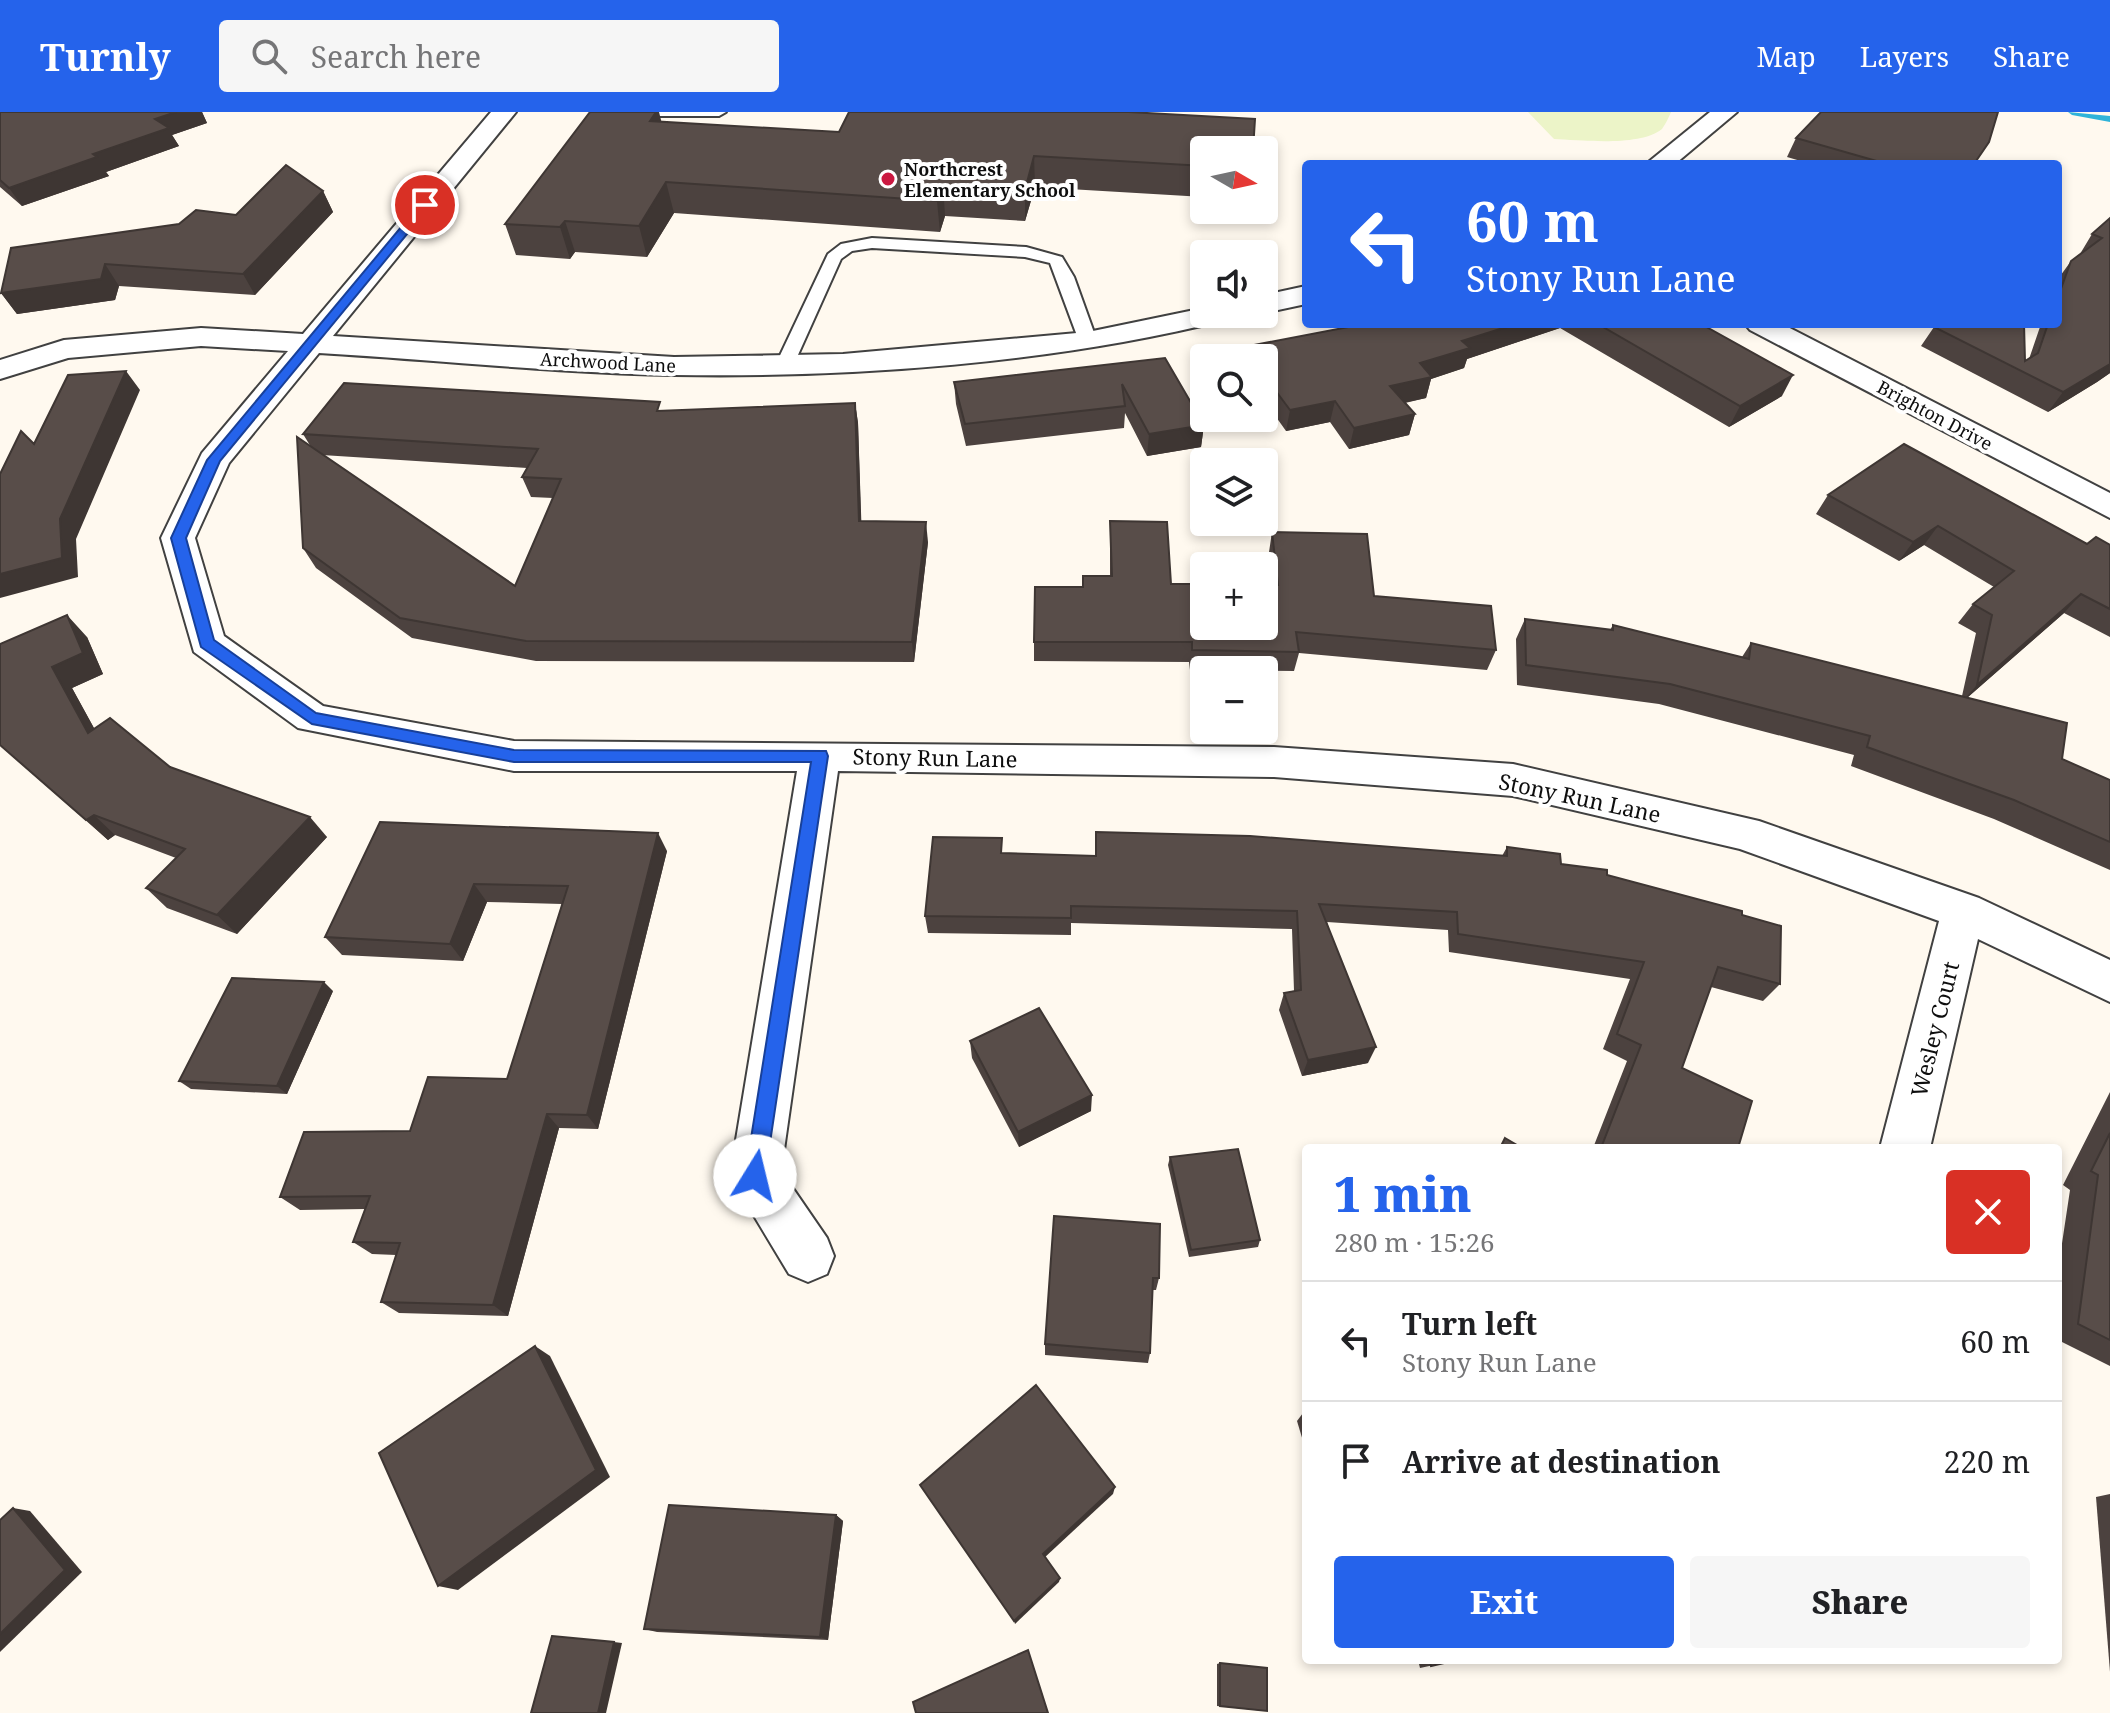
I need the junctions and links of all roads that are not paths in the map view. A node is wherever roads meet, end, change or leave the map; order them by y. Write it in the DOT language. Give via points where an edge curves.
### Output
graph roads {
  1 [pos="504,112"];
  2 [pos="641,112"];
  3 [pos="719,112"];
  4 [pos="1725,112"];
  5 [pos="690,113"];
  6 [pos="1664,160"];
  7 [pos="1302,296"];
  8 [pos="1278,301"];
  9 [pos="1190,319"];
  10 [pos="1768,328"];
  11 [pos="1088,341"];
  12 [pos="307,344"];
  13 [pos="784,366"];
  14 [pos="0,370"];
  15 [pos="2104,496"];
  16 [pos="820,756"];
  17 [pos="1963,911"];
  18 [pos="2110,982"];
  19 [pos="1906,1144"];
  20 [pos="808,1256"];
  1 -- 12 [label="street, Stony Run Lane"];
  2 -- 5 [label="lane"];
  3 -- 5 [label="lane"];
  4 -- 6 [label="street"];
  7 -- 8 [label="street"];
  9 -- 11 [label="street, Archwood Lane"];
  10 -- 15 [label="street, Brighton Drive"];
  11 -- 13 [label="street, Archwood Lane"];
  11 -- 13 [label="lane" via="1056,260 1026,252 872,243 847,247 834,257"];
  12 -- 13 [label="street, Archwood Lane" via="674,366"];
  12 -- 14 [label="street, Archwood Lane" via="201,337 64,349"];
  12 -- 16 [label="street, Stony Run Lane" via="214,460 178,538 207,643 312,718 498,753"];
  16 -- 17 [label="street, Stony Run Lane" via="1274,762 1513,780 1744,833"];
  16 -- 20 [label="street" via="755,1176"];
  17 -- 18 [label="street, Stony Run Lane"];
  17 -- 19 [label="street, Wesley Court"];
}
